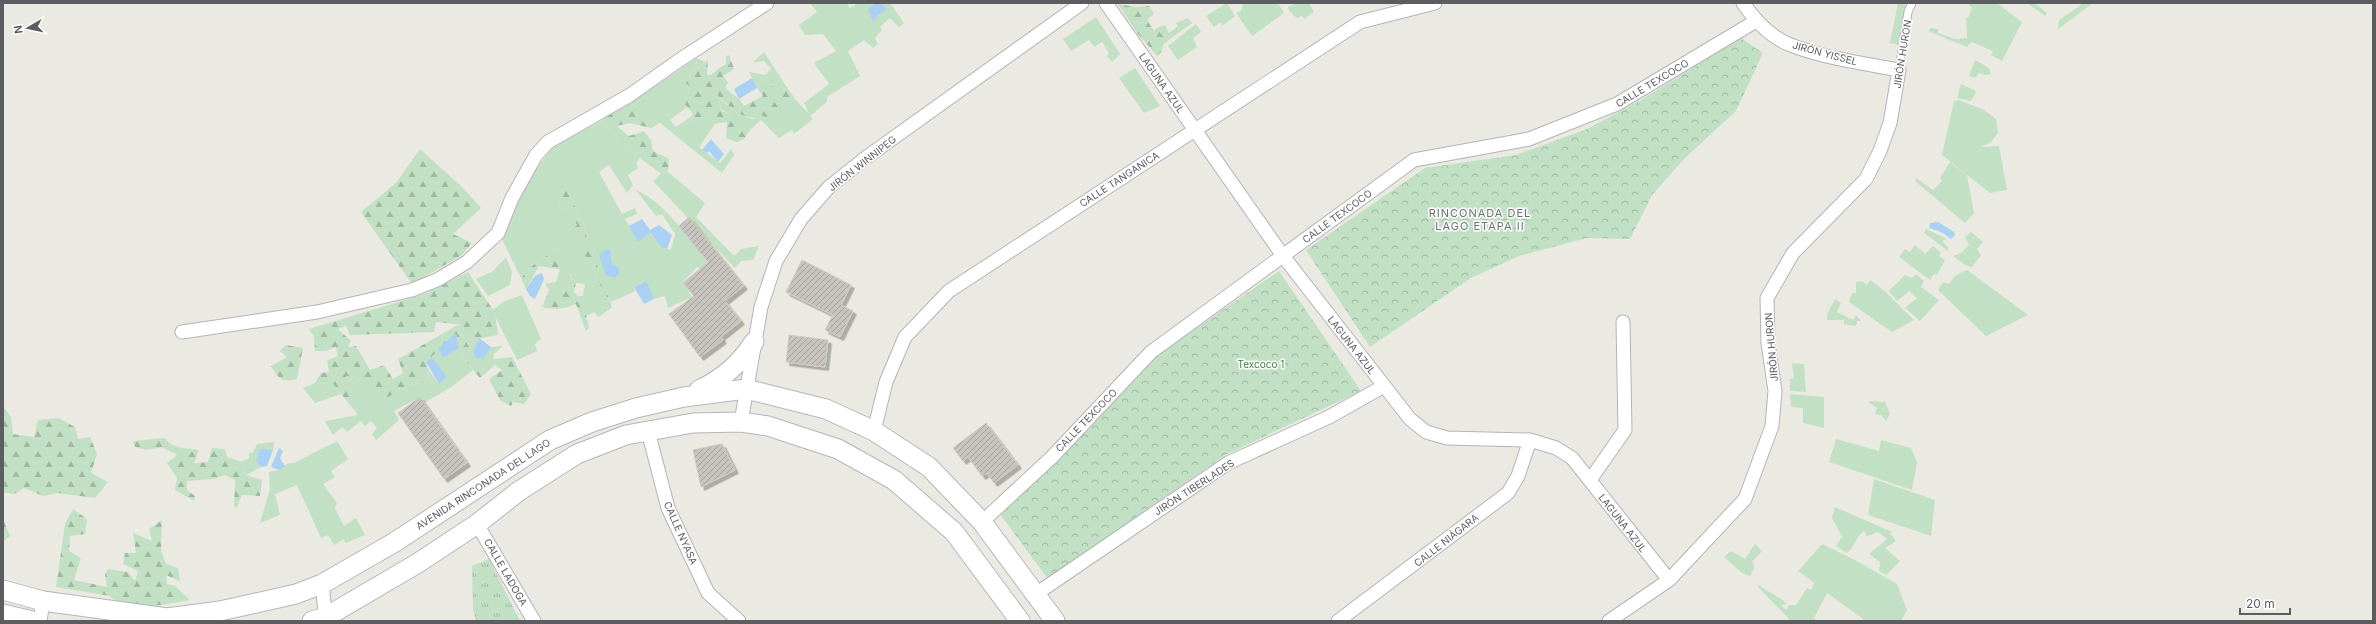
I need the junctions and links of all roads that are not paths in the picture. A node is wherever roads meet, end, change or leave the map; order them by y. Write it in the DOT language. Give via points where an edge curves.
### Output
graph roads {
  1 [pos="767,3"];
  2 [pos="1082,3"];
  3 [pos="1106,3"];
  4 [pos="1435,3"];
  5 [pos="1743,3"];
  6 [pos="1912,3"];
  7 [pos="1066,8"];
  8 [pos="1756,21"];
  9 [pos="1899,70"];
  10 [pos="1195,129"];
  11 [pos="1283,256"];
  12 [pos="1623,322"];
  13 [pos="182,332"];
  14 [pos="754,342"];
  15 [pos="1384,386"];
  16 [pos="746,389"];
  17 [pos="684,397"];
  18 [pos="741,422"];
  19 [pos="874,430"];
  20 [pos="648,431"];
  21 [pos="1530,440"];
  22 [pos="1590,480"];
  23 [pos="982,522"];
  24 [pos="477,524"];
  25 [pos="1669,580"];
  26 [pos="322,584"];
  27 [pos="3,590"];
  28 [pos="1036,594"];
  29 [pos="43,601"];
  30 [pos="3,614"];
  31 [pos="221,616"];
  32 [pos="135,618"];
  33 [pos="1013,618"];
  34 [pos="322,620"];
  35 [pos="32,621"];
  36 [pos="40,621"];
  37 [pos="534,621"];
  38 [pos="739,621"];
  39 [pos="1054,621"];
  40 [pos="1338,621"];
  41 [pos="1610,621"];
  1 -- 13 [label="street" via="678,60 630,95 548,142 536,155 512,198 498,234 467,262 437,280 412,290 317,312"];
  2 -- 7 [label="street, JIRÓN WINNIPEG"];
  3 -- 10 [label="street, LAGUNA AZUL"];
  4 -- 10 [label="street, CALLE TANGANICA" via="1360,22"];
  5 -- 8 [label="street, JIRÓN YISSEL"];
  6 -- 9 [label="lane, JIRÓN HURON" via="1908,12"];
  7 -- 14 [label="street, JIRÓN WINNIPEG" via="829,187 801,219 776,261 761,307"];
  8 -- 9 [label="street, JIRÓN YISSEL" via="1787,43 1839,59"];
  8 -- 11 [label="street, CALLE TEXCOCO" via="1618,104 1529,139 1414,160"];
  9 -- 25 [label="street, JIRÓN HURON" via="1890,123 1866,179 1793,253 1767,298 1768,343 1775,391 1772,426 1745,499"];
  10 -- 11 [label="street, LAGUNA AZUL"];
  10 -- 19 [label="street, CALLE TANGANICA" via="949,291 905,337 886,382"];
  11 -- 15 [label="street, LAGUNA AZUL"];
  11 -- 23 [label="street, CALLE TEXCOCO" via="1151,352 1052,457"];
  12 -- 22 [label="street" via="1625,430"];
  14 -- 16 [label="street, JIRÓN WINNIPEG"];
  14 -- 17 [label="street" via="726,376"];
  15 -- 21 [label="street, LAGUNA AZUL" via="1410,419 1426,432 1447,438"];
  15 -- 28 [label="street, JIRÒN TIBERLADES" via="1329,417 1228,463"];
  16 -- 17 [label="street, AVENIDA RINCONADA DEL LAGO"];
  16 -- 18 [label="street, JIRÓN WINNIPEG"];
  16 -- 19 [label="street, AVENIDA RINCONADA DEL LAGO" via="826,409"];
  17 -- 26 [label="street, AVENIDA RINCONADA DEL LAGO" via="592,422 550,440 395,542"];
  18 -- 20 [label="street" via="693,423"];
  18 -- 33 [label="street" via="768,426 838,449 894,480 954,532"];
  19 -- 23 [label="street, AVENIDA RINCONADA DEL LAGO" via="929,467"];
  20 -- 24 [label="street" via="626,435 577,454 519,491"];
  20 -- 38 [label="street, CALLE NYASA" via="668,508 708,593"];
  21 -- 22 [label="street, LAGUNA AZUL" via="1556,448 1572,458"];
  21 -- 40 [label="street, CALLE NIÁGARA" via="1518,476 1508,493"];
  22 -- 25 [label="street, LAGUNA AZUL"];
  23 -- 28 [label="street, AVENIDA RINCONADA DEL LAGO"];
  24 -- 34 [label="street" via="418,563"];
  24 -- 37 [label="street, CALLE LADOGA"];
  25 -- 41 [label="street, JIRÓN HURON"];
  26 -- 31 [label="street, AVENIDA RINCONADA DEL LAGO"];
  26 -- 34 [label="street"];
  27 -- 29 [label="street, AVENIDA RINCONADA DEL LAGO"];
  28 -- 39 [label="street, AVENIDA RINCONADA DEL LAGO"];
  29 -- 32 [label="street, AVENIDA RINCONADA DEL LAGO"];
  29 -- 36 [label="street"];
  30 -- 35 [label="street"];
  31 -- 32 [label="street, AVENIDA RINCONADA DEL LAGO"];
}
